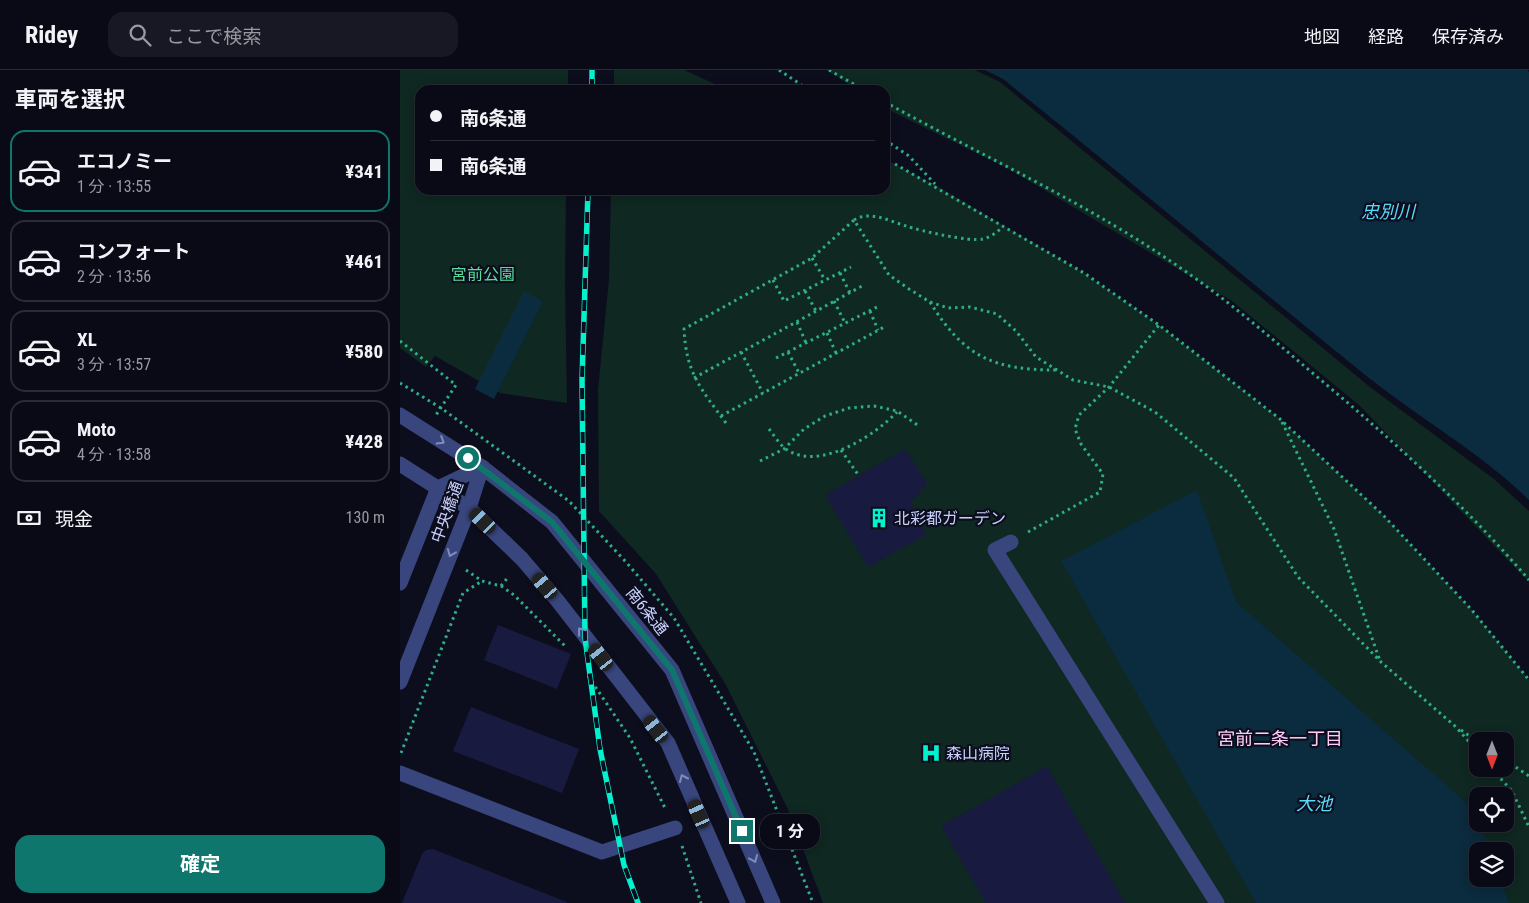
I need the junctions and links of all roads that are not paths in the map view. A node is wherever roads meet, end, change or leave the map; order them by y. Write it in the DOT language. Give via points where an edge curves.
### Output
graph roads {
  1 [pos="400,415"];
  2 [pos="400,464"];
  3 [pos="482,467"];
  4 [pos="438,488"];
  5 [pos="470,508"];
  6 [pos="1011,542"];
  7 [pos="400,583"];
  8 [pos="400,682"];
  9 [pos="400,773"];
  10 [pos="676,828"];
  11 [pos="738,903"];
  12 [pos="773,903"];
  13 [pos="1217,903"];
  1 -- 3 [label="street, 南6条通, one-way"];
  2 -- 4 [label="street"];
  3 -- 4 [label="street, 中央橋通"];
  3 -- 5 [label="street, 中央橋通"];
  3 -- 12 [label="street, 南6条通, one-way" via="552,522 672,670"];
  4 -- 5 [label="street"];
  4 -- 7 [label="street, 中央橋通"];
  5 -- 8 [label="street, 中央橋通, one-way"];
  11 -- 5 [label="street, one-way" via="668,743 557,600 522,559"];
  6 -- 13 [label="street" via="995,550"];
  9 -- 10 [label="street" via="602,852"];
}
